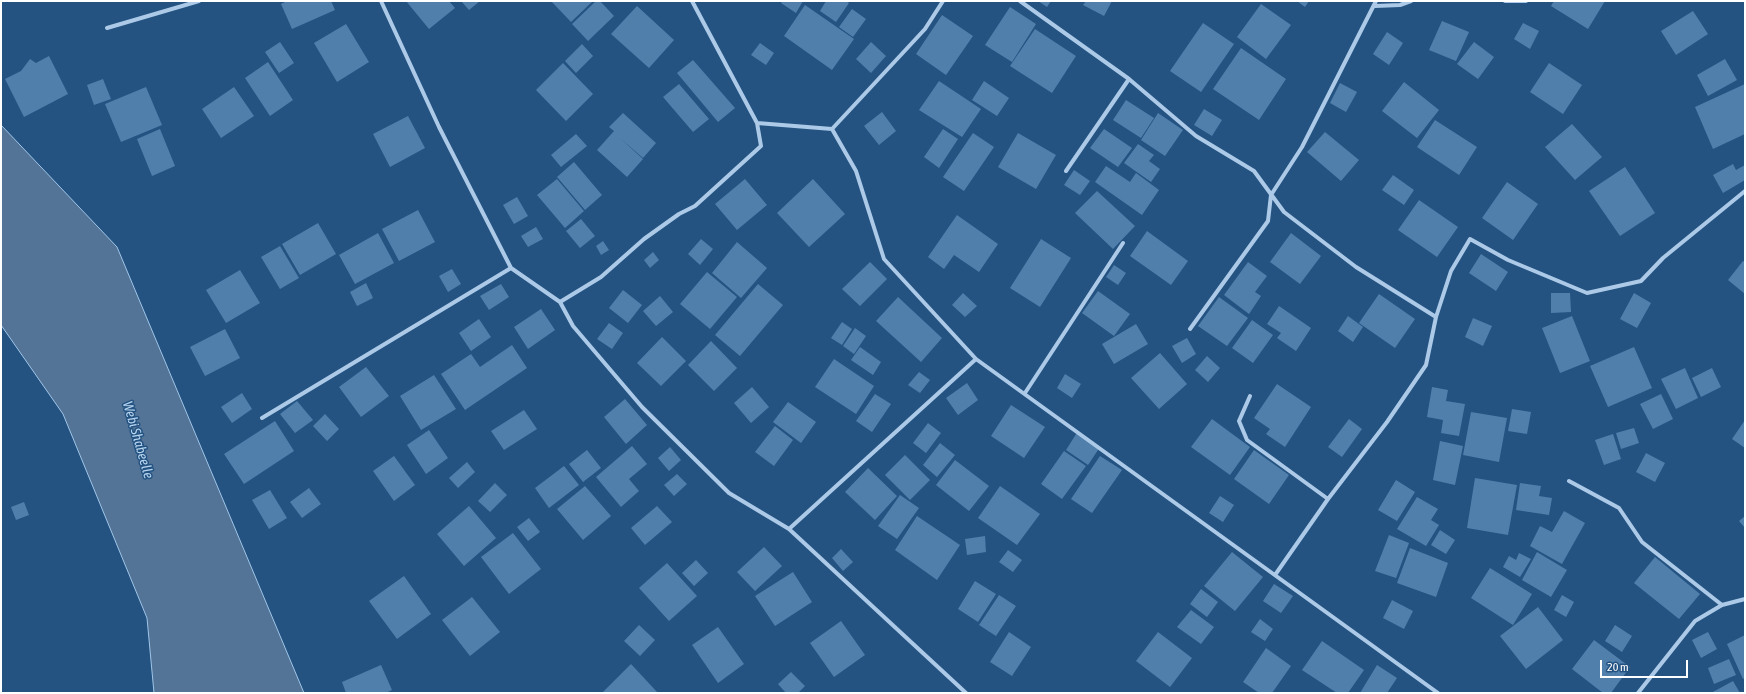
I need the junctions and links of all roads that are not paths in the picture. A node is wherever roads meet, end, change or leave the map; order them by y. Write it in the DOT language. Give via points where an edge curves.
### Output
graph roads {
  1 [pos="199,1"];
  2 [pos="382,1"];
  3 [pos="692,1"];
  4 [pos="943,1"];
  5 [pos="1020,1"];
  6 [pos="1376,1"];
  7 [pos="1410,1"];
  8 [pos="1505,1"];
  9 [pos="1526,1"];
  10 [pos="1375,6"];
  11 [pos="107,28"];
  12 [pos="1129,79"];
  13 [pos="757,123"];
  14 [pos="832,129"];
  15 [pos="1066,170"];
  16 [pos="1745,191"];
  17 [pos="1271,195"];
  18 [pos="1123,242"];
  19 [pos="511,268"];
  20 [pos="560,302"];
  21 [pos="1436,317"];
  22 [pos="1190,329"];
  23 [pos="976,359"];
  24 [pos="1024,393"];
  25 [pos="1250,396"];
  26 [pos="262,418"];
  27 [pos="1569,481"];
  28 [pos="1328,499"];
  29 [pos="789,529"];
  30 [pos="1275,575"];
  31 [pos="1745,598"];
  32 [pos="1722,605"];
  33 [pos="966,693"];
  34 [pos="1438,693"];
  35 [pos="1638,693"];
  1 -- 11 [label="street"];
  2 -- 19 [label="street" via="439,127"];
  3 -- 13 [label="street"];
  4 -- 14 [label="street" via="925,29"];
  5 -- 12 [label="street"];
  6 -- 10 [label="street"];
  7 -- 10 [label="street" via="1400,5"];
  8 -- 9 [label="street"];
  10 -- 17 [label="street" via="1302,147"];
  12 -- 15 [label="street"];
  12 -- 17 [label="street" via="1196,136 1254,171"];
  13 -- 14 [label="street"];
  13 -- 20 [label="street" via="761,146 746,160 733,169 695,206 650,235 601,277"];
  14 -- 23 [label="street" via="856,170 884,259"];
  16 -- 21 [label="street" via="1663,258 1641,281 1588,293 1508,260 1470,239 1451,271"];
  17 -- 21 [label="street" via="1284,212 1356,267"];
  17 -- 22 [label="street" via="1268,221"];
  18 -- 24 [label="street"];
  19 -- 20 [label="street"];
  19 -- 26 [label="street"];
  20 -- 29 [label="street" via="573,326 642,407 729,493"];
  21 -- 28 [label="street" via="1426,365 1387,422"];
  23 -- 24 [label="street"];
  23 -- 29 [label="street"];
  24 -- 30 [label="street"];
  25 -- 28 [label="street" via="1239,421 1247,440"];
  27 -- 32 [label="street" via="1620,508 1642,542"];
  28 -- 30 [label="street"];
  29 -- 33 [label="street"];
  30 -- 34 [label="street"];
  31 -- 32 [label="street"];
  32 -- 35 [label="street" via="1695,621"];
}
